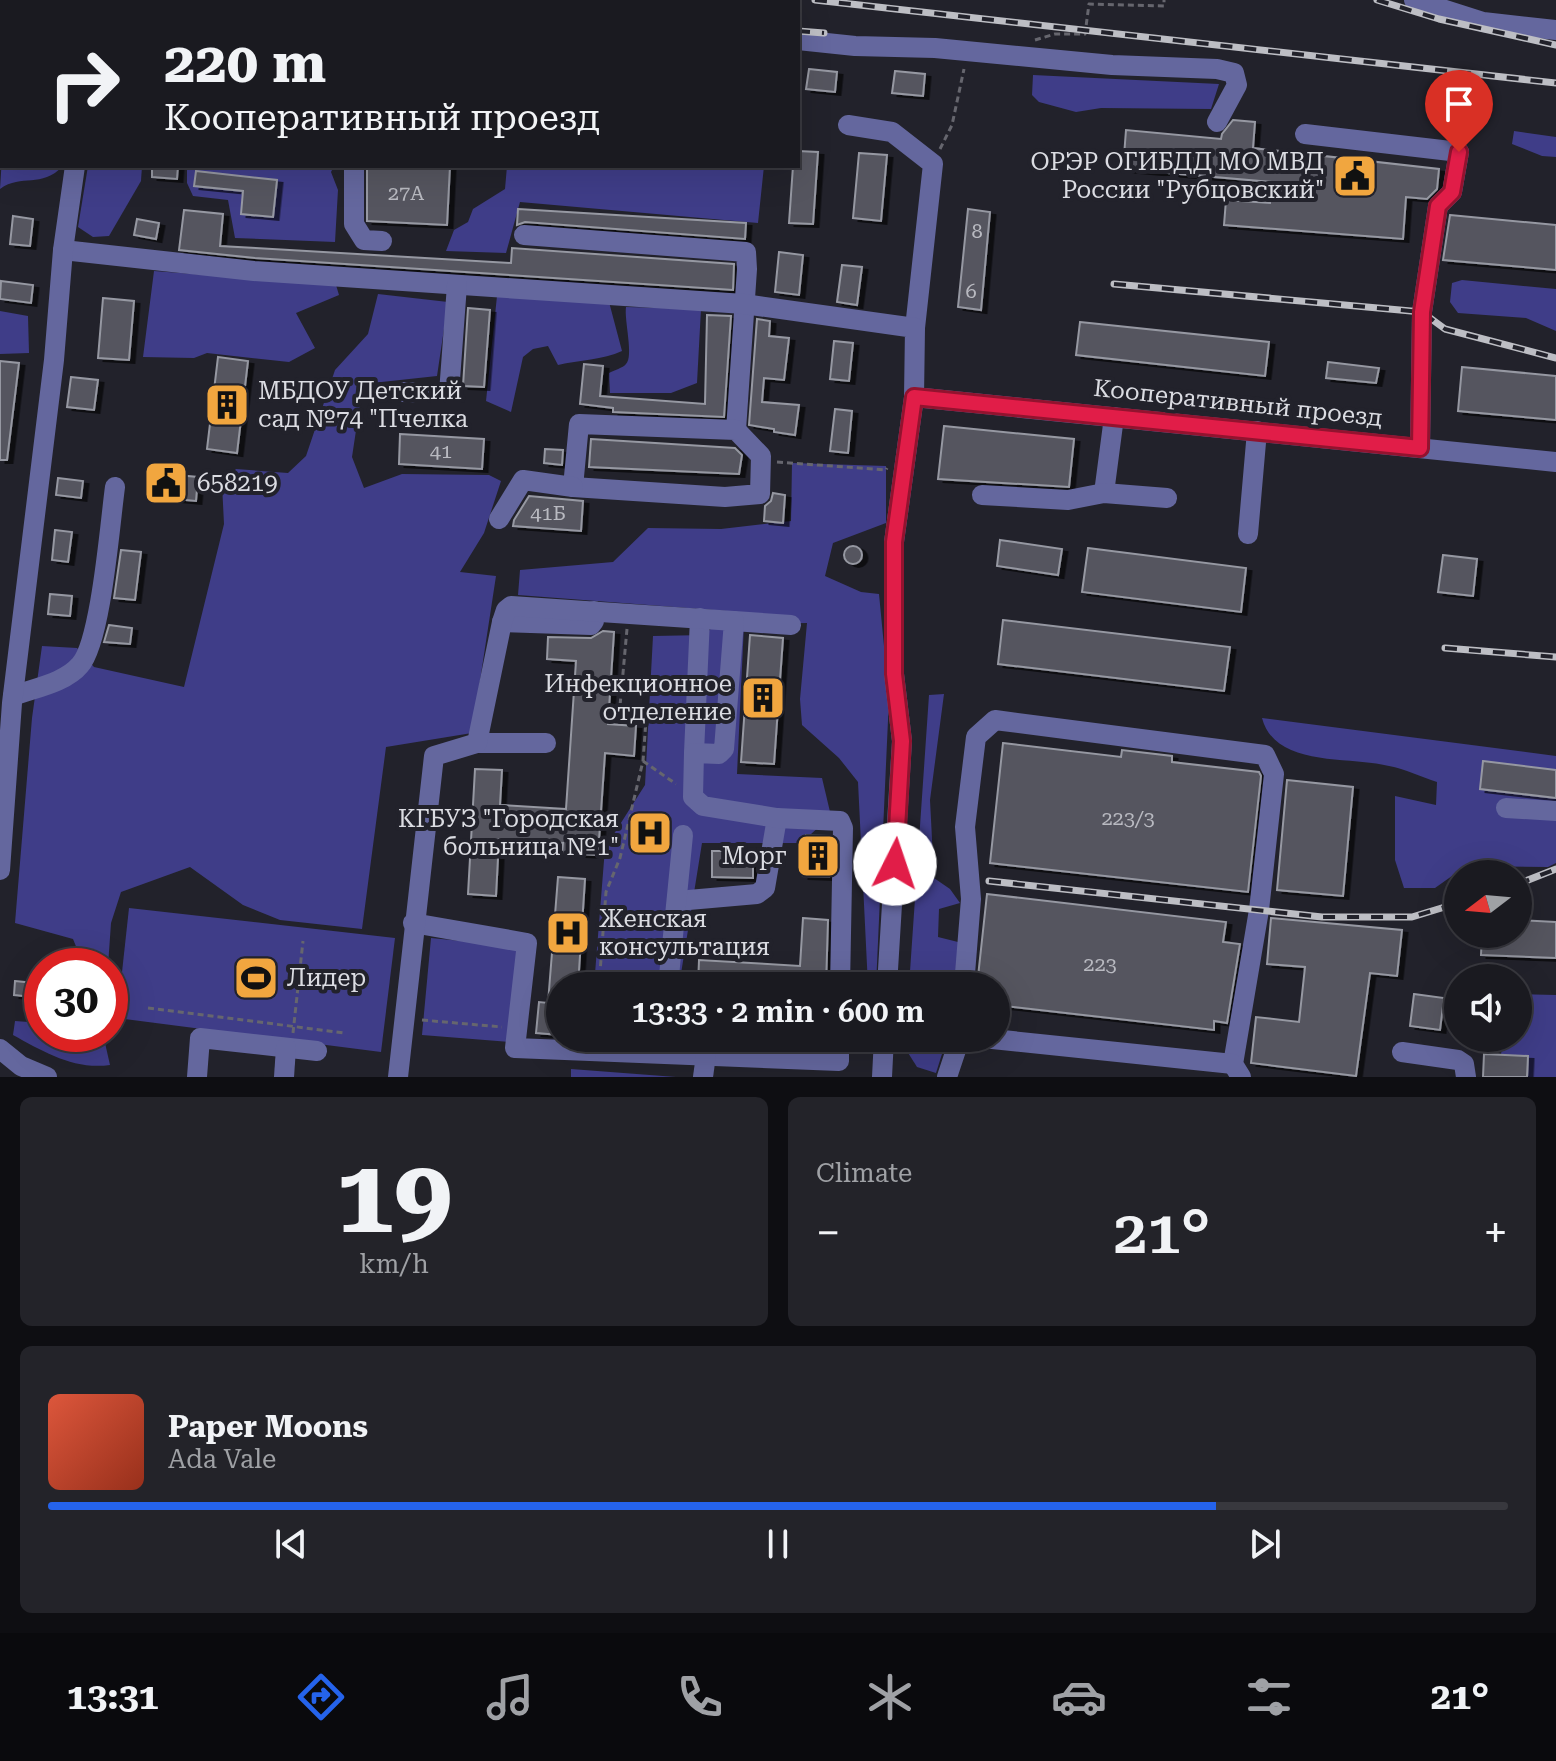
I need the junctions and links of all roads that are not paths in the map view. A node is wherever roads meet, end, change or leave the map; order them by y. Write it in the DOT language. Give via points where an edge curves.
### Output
graph roads {
  1 [pos="1414,0"];
  2 [pos="1556,30"];
  3 [pos="800,40"];
  4 [pos="1217,122"];
  5 [pos="848,125"];
  6 [pos="1305,134"];
  7 [pos="75,168"];
  8 [pos="354,168"];
  9 [pos="524,235"];
  10 [pos="382,241"];
  11 [pos="63,250"];
  12 [pos="457,285"];
  13 [pos="744,304"];
  14 [pos="915,328"];
  15 [pos="402,392"];
  16 [pos="914,397"];
  17 [pos="1114,417"];
  18 [pos="736,430"];
  19 [pos="1257,431"];
  20 [pos="1420,448"];
  21 [pos="1556,462"];
  22 [pos="115,487"];
  23 [pos="573,487"];
  24 [pos="1104,493"];
  25 [pos="982,495"];
  26 [pos="1167,498"];
  27 [pos="499,519"];
  28 [pos="1248,534"];
  29 [pos="700,618"];
  30 [pos="734,621"];
  31 [pos="791,625"];
  32 [pos="8,700"];
  33 [pos="477,743"];
  34 [pos="546,743"];
  35 [pos="694,753"];
  36 [pos="1506,808"];
  37 [pos="1556,811"];
  38 [pos="777,818"];
  39 [pos="683,835"];
  40 [pos="0,870"];
  41 [pos="677,901"];
  42 [pos="413,923"];
  43 [pos="669,972"];
  44 [pos="840,972"];
  45 [pos="888,972"];
  46 [pos="965,972"];
  47 [pos="1010,1041"];
  48 [pos="289,1048"];
  49 [pos="546,1048"];
  50 [pos="0,1049"];
  51 [pos="317,1051"];
  52 [pos="691,1052"];
  53 [pos="839,1052"];
  54 [pos="883,1052"];
  55 [pos="955,1052"];
  56 [pos="1402,1052"];
  57 [pos="706,1055"];
  58 [pos="1237,1070"];
  59 [pos="47,1077"];
  60 [pos="197,1077"];
  61 [pos="284,1077"];
  62 [pos="398,1077"];
  63 [pos="703,1077"];
  64 [pos="882,1077"];
  65 [pos="947,1077"];
  66 [pos="1466,1077"];
  1 -- 2 [label="street" via="1483,22"];
  3 -- 4 [label="street" via="1217,69 1234,73 1237,85"];
  5 -- 14 [label="street" via="892,132 933,164"];
  6 -- 20 [label="street" via="1459,152 1452,192 1438,206 1422,312"];
  7 -- 11 [label="street"];
  8 -- 10 [label="street" via="354,224 364,240"];
  9 -- 13 [label="street" via="746,252"];
  11 -- 12 [label="street" via="254,271"];
  11 -- 32 [label="street" via="54,360"];
  12 -- 13 [label="street"];
  12 -- 15 [label="street" via="449,393"];
  13 -- 14 [label="street"];
  13 -- 18 [label="street"];
  14 -- 16 [label="street"];
  16 -- 17 [label="street, Кооперативный проезд"];
  16 -- 45 [label="street" via="894,542 894,674 902,741"];
  17 -- 19 [label="street, Кооперативный проезд"];
  17 -- 24 [label="street"];
  18 -- 23 [label="street" via="579,424"];
  18 -- 23 [label="street" via="761,456 760,494 725,497"];
  19 -- 20 [label="street, Кооперативный проезд"];
  19 -- 28 [label="street"];
  20 -- 21 [label="street, Кооперативный проезд"];
  22 -- 32 [label="street" via="94,639 82,663 69,675"];
  23 -- 27 [label="street" via="523,480"];
  24 -- 25 [label="street" via="1068,500"];
  24 -- 26 [label="street"];
  29 -- 30 [label="street"];
  29 -- 33 [label="street" via="511,606 502,622"];
  29 -- 35 [label="street"];
  30 -- 31 [label="street"];
  30 -- 35 [label="street" via="724,749 719,754"];
  32 -- 40 [label="street"];
  33 -- 34 [label="street"];
  33 -- 42 [label="street" via="434,756"];
  35 -- 38 [label="street" via="693,797 703,806"];
  36 -- 37 [label="street"];
  38 -- 41 [label="street" via="765,888 757,894"];
  38 -- 44 [label="street" via="840,821 843,828"];
  39 -- 41 [label="street"];
  41 -- 43 [label="street"];
  42 -- 49 [label="street" via="527,943 515,1048"];
  42 -- 62 [label="street"];
  46 -- 58 [label="street" via="971,899 965,827 976,737 995,720 1265,755 1274,774"];
  47 -- 58 [label="street"];
  48 -- 51 [label="street"];
  48 -- 60 [label="street" via="200,1038"];
  48 -- 61 [label="street"];
  50 -- 59 [label="street"];
  52 -- 57 [label="street"];
  53 -- 57 [label="street" via="839,1061"];
  54 -- 64 [label="street"];
  55 -- 65 [label="street"];
  56 -- 66 [label="street" via="1458,1060"];
  57 -- 63 [label="street"];
}
